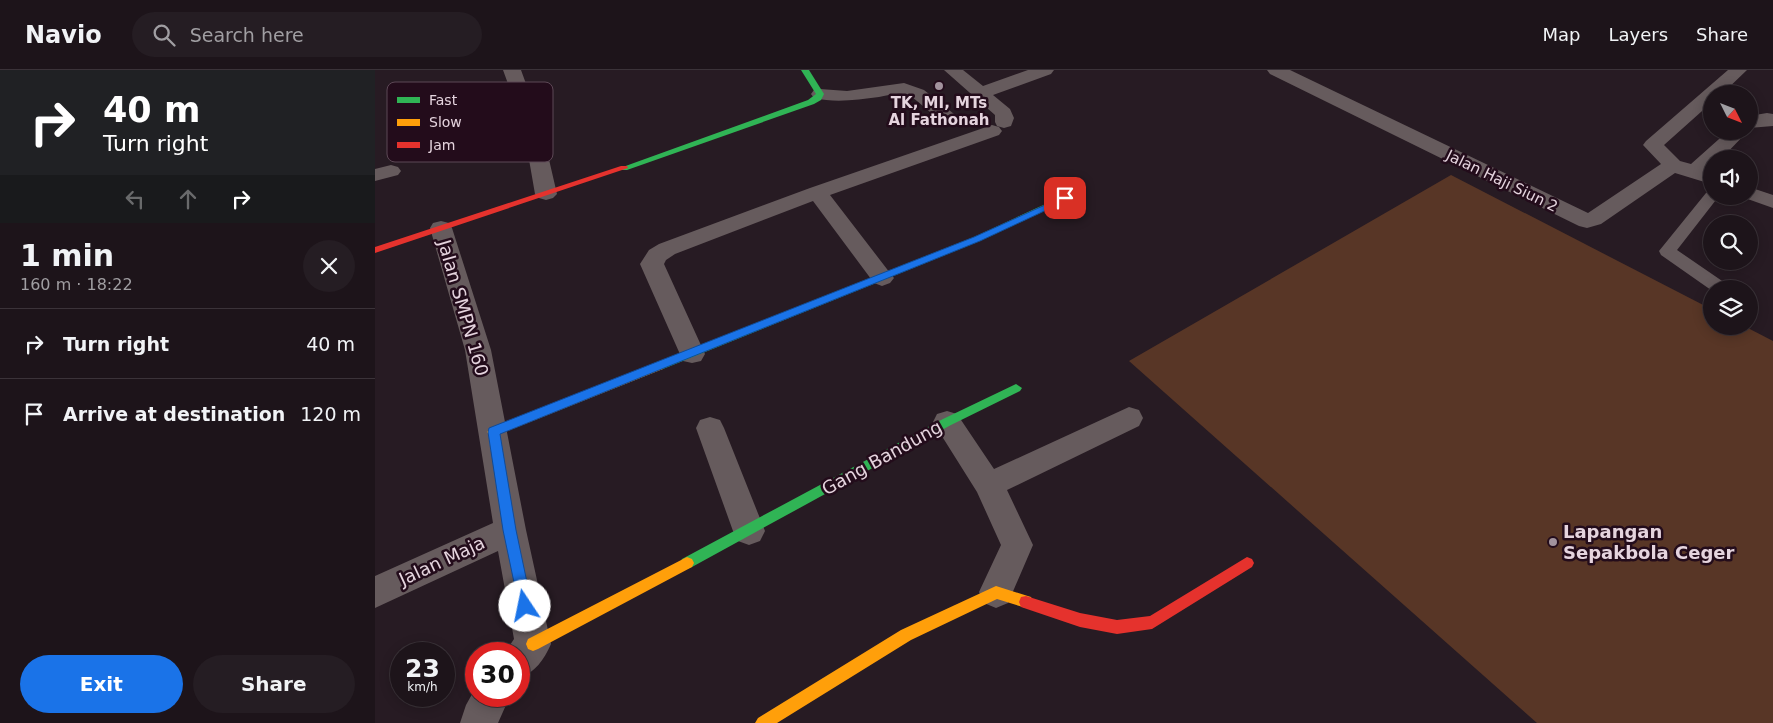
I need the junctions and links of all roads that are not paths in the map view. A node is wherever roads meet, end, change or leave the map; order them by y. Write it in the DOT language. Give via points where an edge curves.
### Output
graph roads {
  1 [pos="512,70"];
  2 [pos="807,70"];
  3 [pos="953,70"];
  4 [pos="1045,70"];
  5 [pos="1738,70"];
  6 [pos="1289,72"];
  7 [pos="516,82"];
  8 [pos="980,93"];
  9 [pos="820,94"];
  10 [pos="945,114"];
  11 [pos="1758,120"];
  12 [pos="1773,120"];
  13 [pos="1732,140"];
  14 [pos="1723,150"];
  15 [pos="540,162"];
  16 [pos="1673,166"];
  17 [pos="1703,175"];
  18 [pos="817,192"];
  19 [pos="546,194"];
  20 [pos="1758,196"];
  21 [pos="1065,198"];
  22 [pos="1773,202"];
  23 [pos="1704,205"];
  24 [pos="441,228"];
  25 [pos="375,250"];
  26 [pos="881,278"];
  27 [pos="1709,280"];
  28 [pos="692,354"];
  29 [pos="1016,388"];
  30 [pos="1129,418"];
  31 [pos="947,422"];
  32 [pos="710,428"];
  33 [pos="493,432"];
  34 [pos="989,485"];
  35 [pos="510,530"];
  36 [pos="749,531"];
  37 [pos="1247,563"];
  38 [pos="375,592"];
  39 [pos="996,592"];
  40 [pos="525,642"];
  41 [pos="530,651"];
  42 [pos="486,707"];
  43 [pos="479,723"];
  44 [pos="763,723"];
  1 -- 7 [label="street"];
  2 -- 9 [label="street"];
  3 -- 8 [label="street"];
  4 -- 8 [label="street"];
  5 -- 16 [label="street" via="1653,145"];
  6 -- 16 [label="street, Jalan Haji Siun 2" via="1587,221"];
  8 -- 18 [label="street" via="1003,113 1005,118 998,127"];
  9 -- 10 [label="street" via="847,96 904,88"];
  9 -- 19 [label="street, Jalan SMPN 160" via="811,102"];
  11 -- 12 [label="street"];
  13 -- 14 [label="street"];
  15 -- 19 [label="street"];
  16 -- 17 [label="street"];
  18 -- 26 [label="street"];
  18 -- 28 [label="street" via="657,255 652,264"];
  19 -- 24 [label="street, Jalan SMPN 160"];
  20 -- 22 [label="street"];
  21 -- 26 [label="street" via="977,239"];
  23 -- 27 [label="lane" via="1667,251"];
  24 -- 25 [label="street"];
  24 -- 33 [label="street, Jalan SMPN 160" via="478,350"];
  26 -- 28 [label="street"];
  28 -- 33 [label="street"];
  29 -- 31 [label="street, Gang Bandung"];
  30 -- 34 [label="street"];
  31 -- 34 [label="street"];
  31 -- 36 [label="street, Gang Bandung"];
  32 -- 36 [label="street"];
  33 -- 35 [label="street, Jalan SMPN 160"];
  34 -- 39 [label="street" via="1017,545"];
  35 -- 38 [label="street, Jalan Maja"];
  35 -- 40 [label="street, Jalan SMPN 160"];
  36 -- 41 [label="street, Gang Bandung"];
  37 -- 39 [label="street" via="1152,622 1117,627 1080,620"];
  39 -- 44 [label="street" via="906,635"];
  42 -- 43 [label="street"];
}
